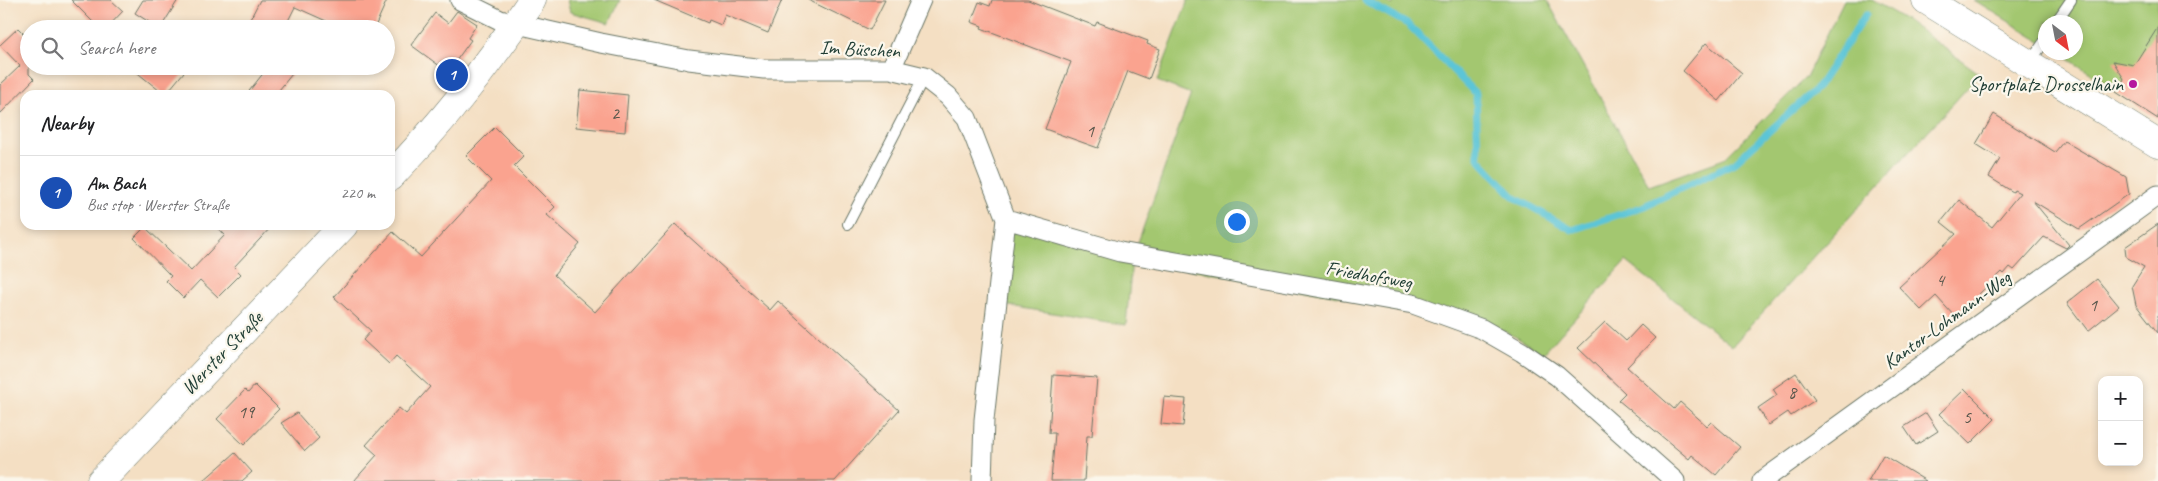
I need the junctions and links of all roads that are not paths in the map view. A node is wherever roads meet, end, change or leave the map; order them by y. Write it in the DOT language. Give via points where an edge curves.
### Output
graph roads {
  1 [pos="460,0"];
  2 [pos="532,0"];
  3 [pos="921,0"];
  4 [pos="1926,0"];
  5 [pos="2071,0"];
  6 [pos="2061,15"];
  7 [pos="517,23"];
  8 [pos="2038,51"];
  9 [pos="2029,65"];
  10 [pos="891,70"];
  11 [pos="924,77"];
  12 [pos="2158,144"];
  13 [pos="395,172"];
  14 [pos="2158,195"];
  15 [pos="1006,220"];
  16 [pos="848,224"];
  17 [pos="339,230"];
  18 [pos="101,481"];
  19 [pos="982,481"];
  20 [pos="1675,481"];
  21 [pos="1762,481"];
  1 -- 7 [label="street, Im Büschen" via="500,20"];
  2 -- 7 [label="main road"];
  3 -- 10 [label="street"];
  4 -- 9 [label="main road"];
  5 -- 6 [label="lane"];
  7 -- 10 [label="street, Im Büschen" via="689,60 764,69"];
  7 -- 13 [label="main road" via="423,143"];
  8 -- 9 [label="lane"];
  9 -- 12 [label="main road"];
  10 -- 11 [label="street, Im Büschen"];
  11 -- 15 [label="street, Im Büschen" via="948,96 967,118"];
  11 -- 16 [label="lane"];
  14 -- 21 [label="street, Kantor-Lohmann-Weg"];
  15 -- 19 [label="street, Im Büschen" via="984,420"];
  15 -- 20 [label="street, Friedhofsweg" via="1120,252 1413,304 1482,329 1557,376"];
  17 -- 18 [label="main road, Werster Straße"];
}
